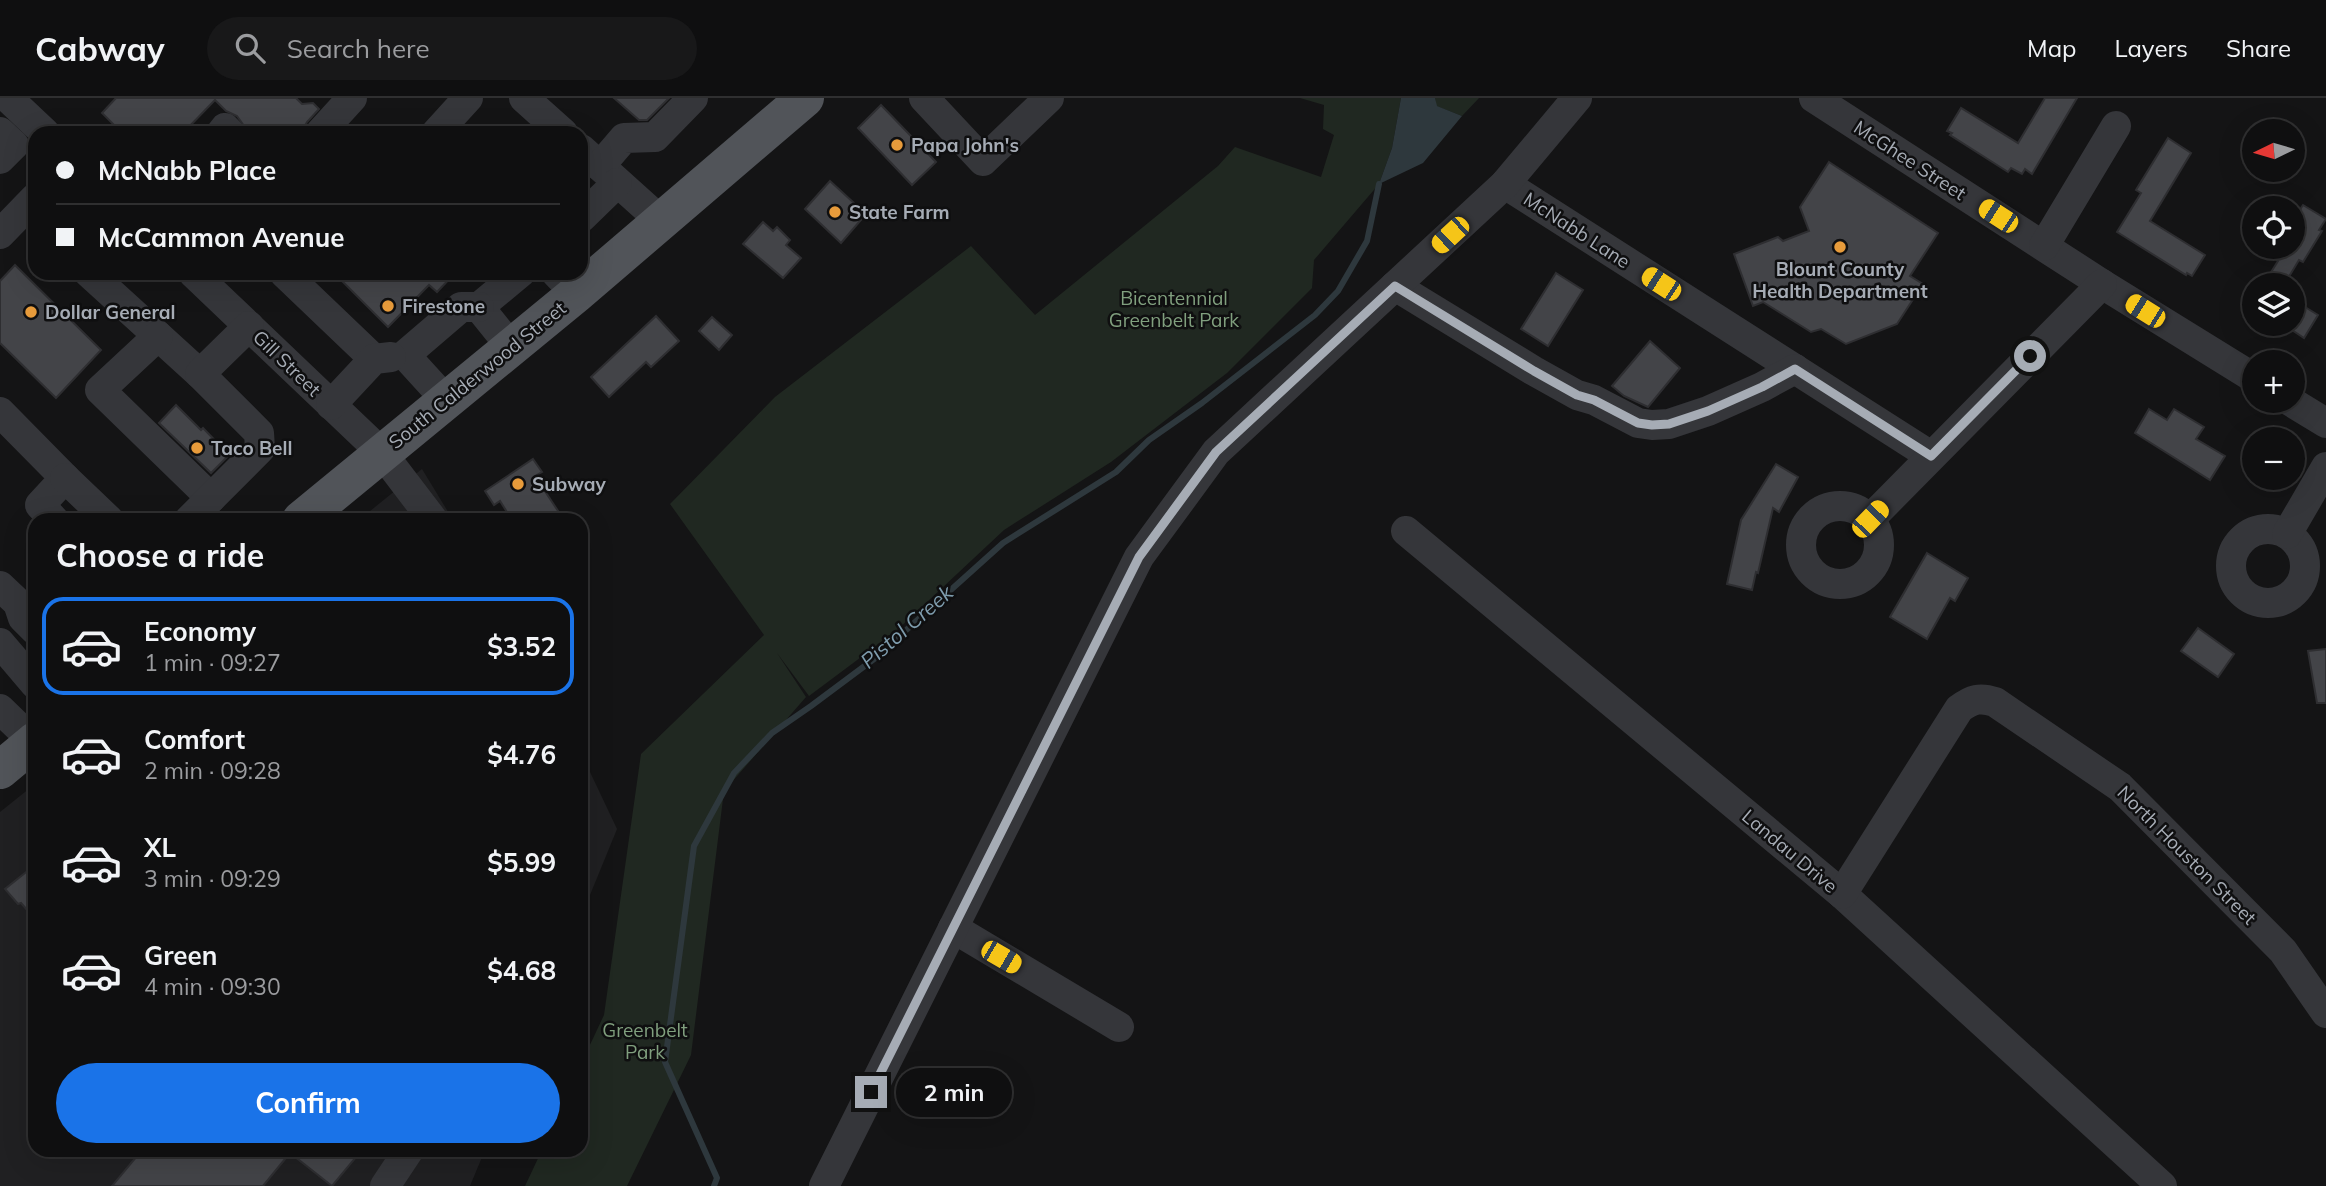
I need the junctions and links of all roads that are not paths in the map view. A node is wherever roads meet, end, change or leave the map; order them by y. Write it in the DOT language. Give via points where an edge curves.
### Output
graph roads {
  1 [pos="8,98"];
  2 [pos="468,98"];
  3 [pos="524,98"];
  4 [pos="693,98"];
  5 [pos="924,98"];
  6 [pos="1049,98"];
  7 [pos="1577,98"];
  8 [pos="1814,98"];
  9 [pos="347,100"];
  10 [pos="792,109"];
  11 [pos="38,126"];
  12 [pos="326,126"];
  13 [pos="442,126"];
  14 [pos="555,126"];
  15 [pos="2116,126"];
  16 [pos="28,135"];
  17 [pos="5,145"];
  18 [pos="600,166"];
  19 [pos="1506,184"];
  20 [pos="588,199"];
  21 [pos="661,221"];
  22 [pos="2044,246"];
  23 [pos="588,269"];
  24 [pos="97,280"];
  25 [pos="200,280"];
  26 [pos="291,280"];
  27 [pos="512,280"];
  28 [pos="566,284"];
  29 [pos="2102,284"];
  30 [pos="1395,286"];
  31 [pos="479,307"];
  32 [pos="249,326"];
  33 [pos="158,336"];
  34 [pos="512,348"];
  35 [pos="405,355"];
  36 [pos="373,359"];
  37 [pos="1795,369"];
  38 [pos="2242,371"];
  39 [pos="200,374"];
  40 [pos="446,400"];
  41 [pos="331,405"];
  42 [pos="2305,410"];
  43 [pos="0,412"];
  44 [pos="2326,423"];
  45 [pos="382,453"];
  46 [pos="1931,456"];
  47 [pos="2326,467"];
  48 [pos="65,478"];
  49 [pos="211,498"];
  50 [pos="47,513"];
  51 [pos="102,513"];
  52 [pos="196,513"];
  53 [pos="309,513"];
  54 [pos="428,513"];
  55 [pos="1870,519"];
  56 [pos="1406,531"];
  57 [pos="2287,534"];
  58 [pos="0,586"];
  59 [pos="28,622"];
  60 [pos="28,625"];
  61 [pos="0,641"];
  62 [pos="28,675"];
  63 [pos="0,709"];
  64 [pos="28,735"];
  65 [pos="28,747"];
  66 [pos="0,770"];
  67 [pos="1842,894"];
  68 [pos="953,928"];
  69 [pos="2326,1013"];
  70 [pos="1119,1027"];
  71 [pos="404,1157"];
  72 [pos="385,1186"];
  73 [pos="824,1186"];
  74 [pos="2162,1186"];
  1 -- 11 [label="street"];
  2 -- 13 [label="street"];
  3 -- 14 [label="street"];
  4 -- 18 [label="street" via="655,137 624,138"];
  5 -- 6 [label="street" via="984,161"];
  7 -- 19 [label="street"];
  8 -- 22 [label="street, McGhee Street"];
  9 -- 12 [label="street"];
  10 -- 21 [label="main road, South Calderwood Street"];
  15 -- 22 [label="street"];
  16 -- 17 [label="street"];
  18 -- 20 [label="street"];
  18 -- 21 [label="street"];
  19 -- 30 [label="street"];
  19 -- 37 [label="street, McNabb Lane"];
  21 -- 23 [label="main road, South Calderwood Street"];
  22 -- 29 [label="street, McGhee Street"];
  24 -- 33 [label="street"];
  25 -- 32 [label="street, Gill Street"];
  26 -- 36 [label="street"];
  27 -- 31 [label="street"];
  28 -- 34 [label="main road, South Calderwood Street"];
  29 -- 38 [label="street, McGhee Street"];
  29 -- 46 [label="street"];
  30 -- 37 [label="street" via="1534,371 1638,423 1669,424 1708,411"];
  30 -- 68 [label="street" via="1216,452 1139,557"];
  31 -- 34 [label="street"];
  31 -- 35 [label="street" via="461,307"];
  32 -- 39 [label="street"];
  32 -- 41 [label="street, Gill Street"];
  33 -- 39 [label="street"];
  33 -- 49 [label="street" via="100,390"];
  34 -- 40 [label="main road, South Calderwood Street"];
  35 -- 36 [label="street"];
  35 -- 40 [label="street"];
  36 -- 41 [label="street"];
  37 -- 46 [label="street, McNabb Lane"];
  39 -- 49 [label="street" via="259,433 260,449"];
  40 -- 45 [label="main road, South Calderwood Street"];
  41 -- 45 [label="street, Gill Street"];
  42 -- 44 [label="street"];
  43 -- 48 [label="street"];
  45 -- 53 [label="main road, South Calderwood Street"];
  45 -- 54 [label="street, Gill Street"];
  46 -- 55 [label="street"];
  47 -- 57 [label="street"];
  48 -- 50 [label="street" via="40,505"];
  48 -- 51 [label="street"];
  49 -- 52 [label="street"];
  56 -- 67 [label="street, Landau Drive"];
  58 -- 59 [label="street" via="18,603"];
  60 -- 61 [label="street"];
  61 -- 62 [label="street"];
  63 -- 64 [label="street"];
  65 -- 66 [label="main road"];
  67 -- 69 [label="street, North Houston Street" via="1959,709 1983,698 2120,786 2283,951"];
  67 -- 74 [label="street, Landau Drive"];
  68 -- 70 [label="street"];
  68 -- 73 [label="street"];
  71 -- 72 [label="street"];
}
